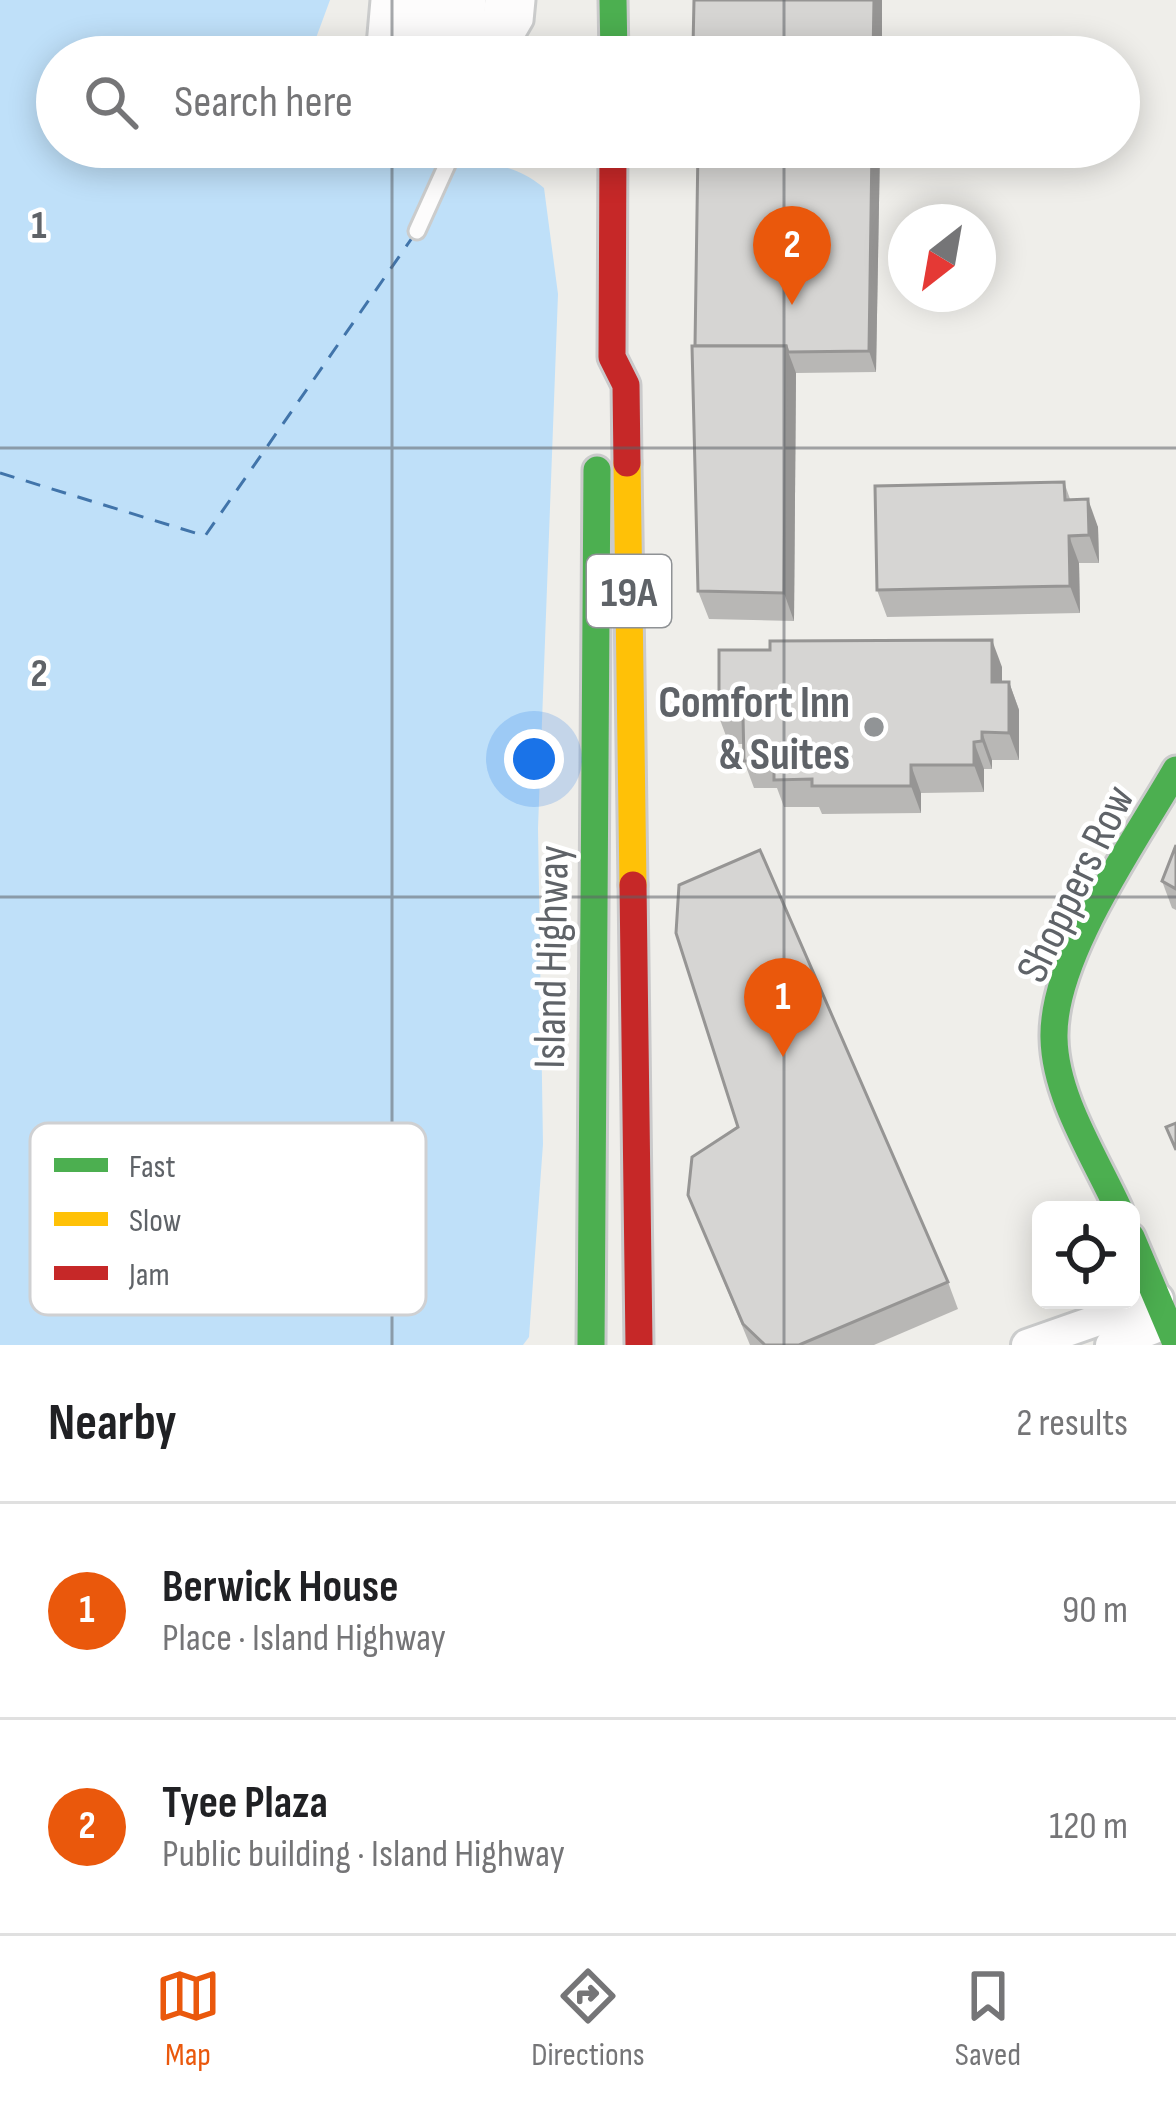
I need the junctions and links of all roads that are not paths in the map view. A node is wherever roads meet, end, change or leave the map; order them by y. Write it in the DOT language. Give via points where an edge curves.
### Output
graph roads {
  1 [pos="379,0"];
  2 [pos="391,0"];
  3 [pos="402,0"];
  4 [pos="414,0"];
  5 [pos="425,0"];
  6 [pos="438,0"];
  7 [pos="451,0"];
  8 [pos="465,0"];
  9 [pos="478,0"];
  10 [pos="494,0"];
  11 [pos="505,0"];
  12 [pos="516,0"];
  13 [pos="527,0"];
  14 [pos="613,0"];
  15 [pos="508,26"];
  16 [pos="378,36"];
  17 [pos="382,36"];
  18 [pos="399,36"];
  19 [pos="411,36"];
  20 [pos="422,36"];
  21 [pos="434,36"];
  22 [pos="448,36"];
  23 [pos="461,36"];
  24 [pos="475,36"];
  25 [pos="503,36"];
  26 [pos="503,36"];
  27 [pos="614,36"];
  28 [pos="446,168"];
  29 [pos="613,168"];
  30 [pos="417,231"];
  31 [pos="612,357"];
  32 [pos="1176,770"];
  33 [pos="590,1155"];
  34 [pos="1115,1201"];
  35 [pos="1140,1259"];
  36 [pos="638,1302"];
  37 [pos="1167,1322"];
  38 [pos="567,1345"];
  39 [pos="592,1345"];
  40 [pos="639,1345"];
  41 [pos="660,1345"];
  42 [pos="1027,1345"];
  43 [pos="1111,1345"];
  1 -- 16 [label="lane"];
  2 -- 17 [label="lane"];
  3 -- 18 [label="lane"];
  4 -- 19 [label="lane"];
  5 -- 20 [label="lane"];
  6 -- 21 [label="lane"];
  7 -- 22 [label="lane"];
  8 -- 23 [label="lane"];
  9 -- 24 [label="lane"];
  10 -- 15 [label="lane"];
  11 -- 15 [label="lane"];
  12 -- 15 [label="lane"];
  13 -- 15 [label="lane"];
  14 -- 27 [label="main road"];
  15 -- 25 [label="lane"];
  15 -- 26 [label="lane"];
  28 -- 30 [label="lane"];
  29 -- 31 [label="main road, Island Highway / 19A"];
  31 -- 33 [label="main road, Island Highway / 19A" via="598,381"];
  31 -- 36 [label="main road, Island Highway / 19A" via="626,385"];
  32 -- 34 [label="main road, Shoppers Row" via="1060,997 1054,1034 1063,1082"];
  33 -- 38 [label="main road"];
  33 -- 39 [label="main road, Island Highway / 19A"];
  35 -- 37 [label="main road"];
  36 -- 40 [label="main road, Island Highway / 19A"];
  36 -- 41 [label="main road"];
  37 -- 42 [label="street"];
  37 -- 43 [label="street"];
}
